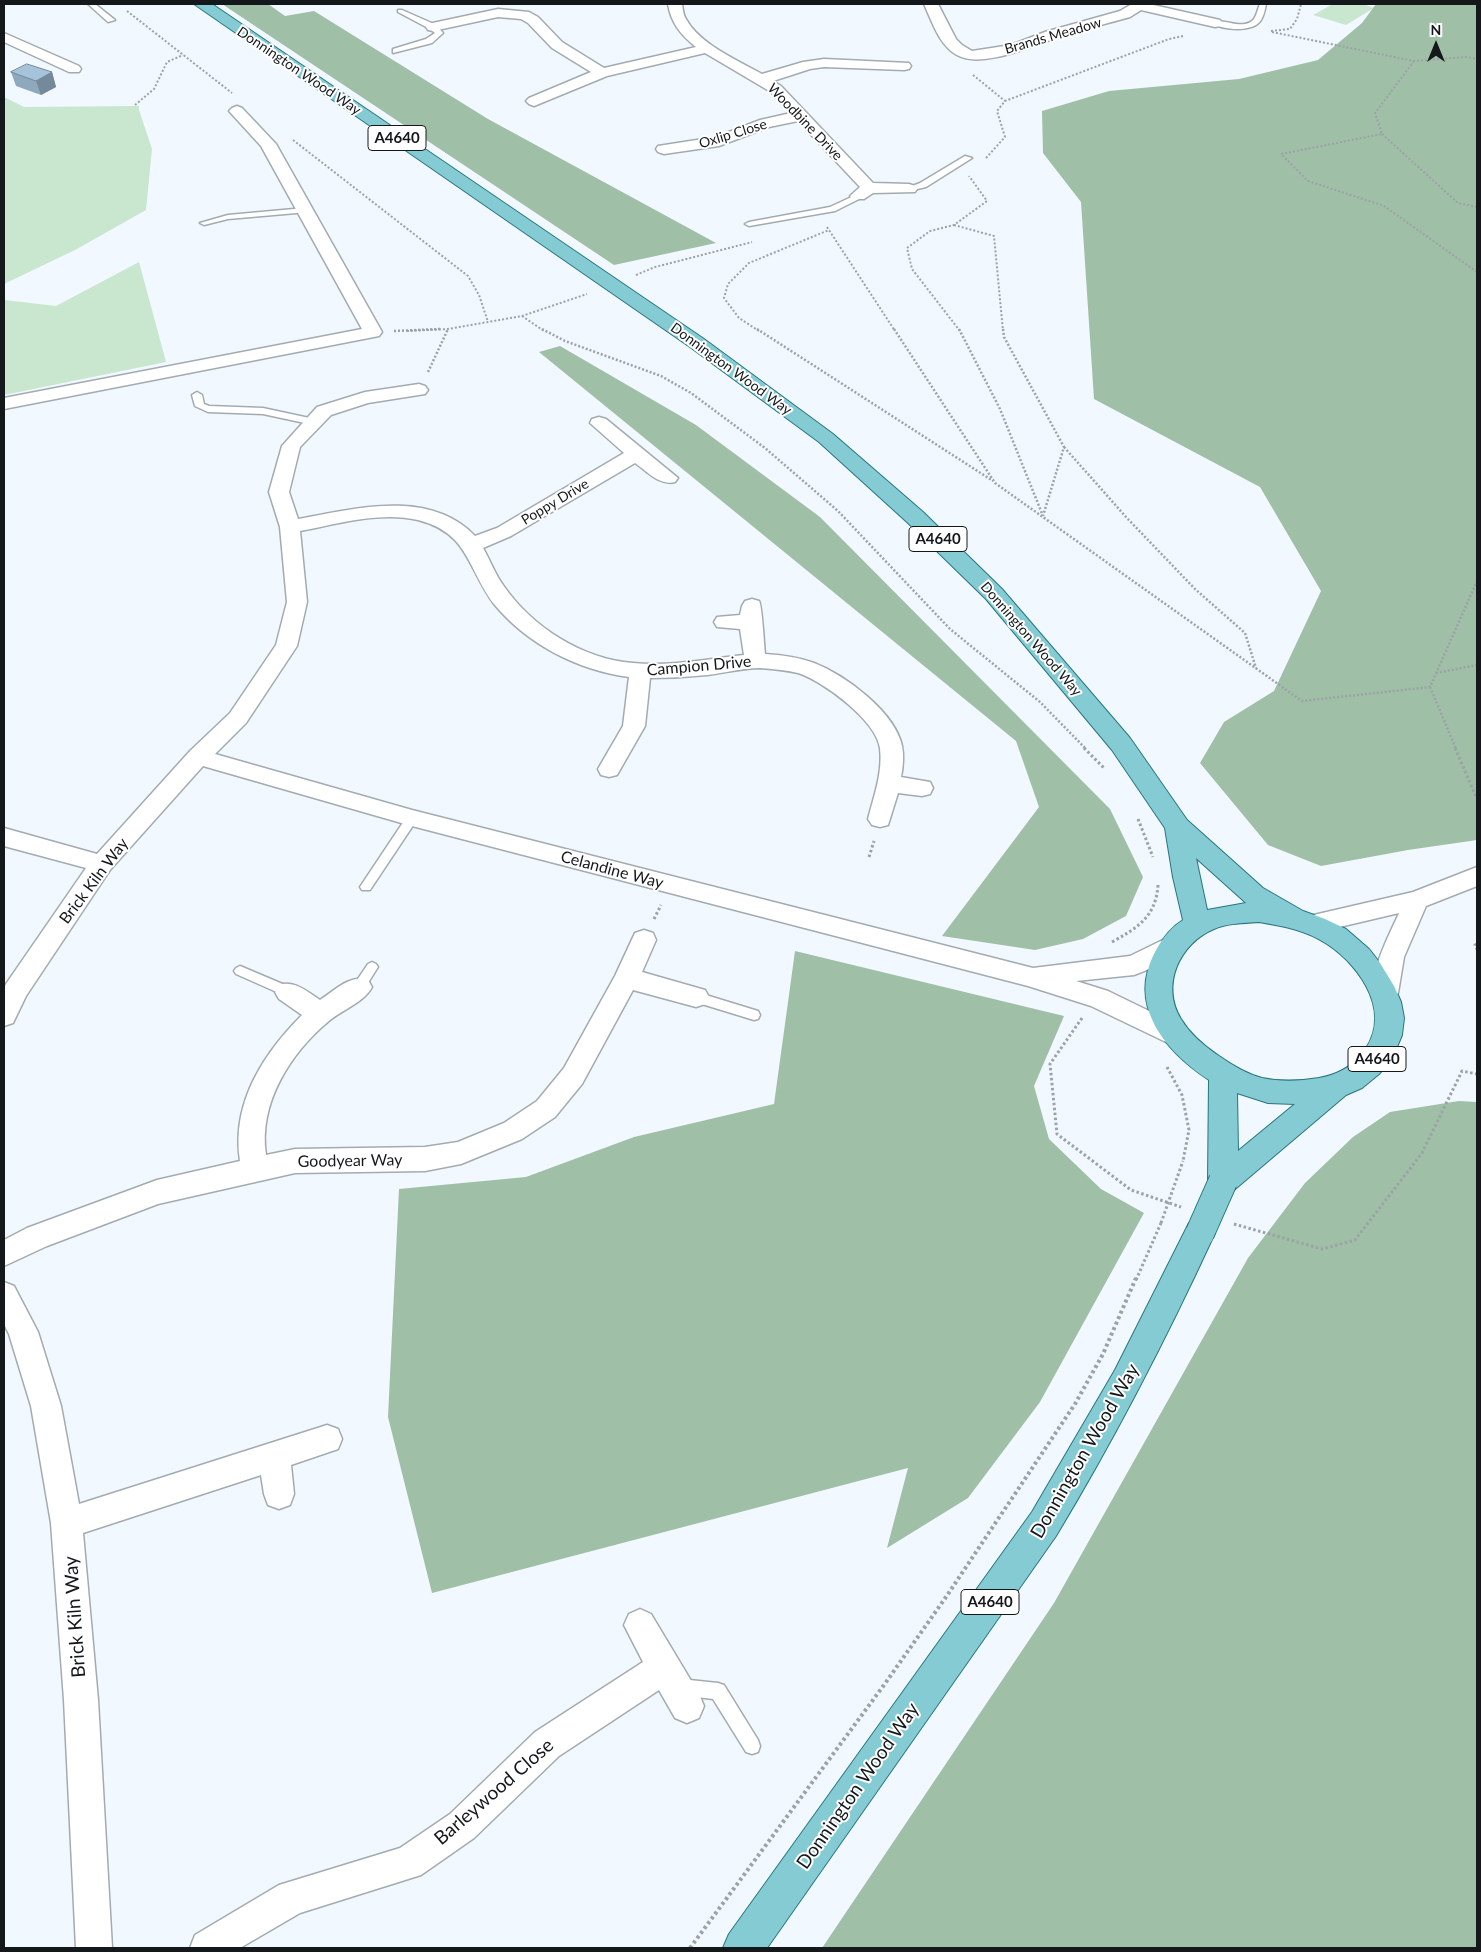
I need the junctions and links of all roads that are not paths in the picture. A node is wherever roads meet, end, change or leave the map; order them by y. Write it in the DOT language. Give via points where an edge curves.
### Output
graph roads {
  1 [pos="91,4"];
  2 [pos="202,4"];
  3 [pos="675,4"];
  4 [pos="931,4"];
  5 [pos="1263,4"];
  6 [pos="1141,5"];
  7 [pos="400,11"];
  8 [pos="110,20"];
  9 [pos="1215,23"];
  10 [pos="433,27"];
  11 [pos="4,38"];
  12 [pos="705,48"];
  13 [pos="396,51"];
  14 [pos="904,66"];
  15 [pos="74,69"];
  16 [pos="602,73"];
  17 [pos="763,79"];
  18 [pos="534,101"];
  19 [pos="236,104"];
  20 [pos="801,116"];
  21 [pos="664,149"];
  22 [pos="968,158"];
  23 [pos="909,189"];
  24 [pos="863,192"];
  25 [pos="305,210"];
  26 [pos="204,223"];
  27 [pos="749,224"];
  28 [pos="419,390"];
  29 [pos="197,395"];
  30 [pos="4,404"];
  31 [pos="314,422"];
  32 [pos="599,423"];
  33 [pos="636,454"];
  34 [pos="668,478"];
  35 [pos="290,527"];
  36 [pos="472,545"];
  37 [pos="724,622"];
  38 [pos="755,661"];
  39 [pos="640,671"];
  40 [pos="198,757"];
  41 [pos="609,769"];
  42 [pos="889,783"];
  43 [pos="922,788"];
  44 [pos="412,818"];
  45 [pos="880,819"];
  46 [pos="1178,827"];
  47 [pos="4,837"];
  48 [pos="102,864"];
  49 [pos="1477,876"];
  50 [pos="366,887"];
  51 [pos="1417,900"];
  52 [pos="1303,921"];
  53 [pos="1197,924"];
  54 [pos="644,940"];
  55 [pos="1171,946"];
  56 [pos="240,972"];
  57 [pos="1028,976"];
  58 [pos="366,977"];
  59 [pos="627,978"];
  60 [pos="288,992"];
  61 [pos="1385,993"];
  62 [pos="696,997"];
  63 [pos="320,1014"];
  64 [pos="4,1016"];
  65 [pos="754,1016"];
  66 [pos="1175,1034"];
  67 [pos="1223,1075"];
  68 [pos="1336,1087"];
  69 [pos="255,1169"];
  70 [pos="1223,1181"];
  71 [pos="4,1254"];
  72 [pos="6,1305"];
  73 [pos="327,1439"];
  74 [pos="274,1456"];
  75 [pos="279,1494"];
  76 [pos="68,1523"];
  77 [pos="640,1625"];
  78 [pos="675,1686"];
  79 [pos="752,1746"];
  80 [pos="94,1948"];
  81 [pos="208,1948"];
  82 [pos="743,1948"];
  1 -- 8 [label="lane"];
  2 -- 46 [label="main road, Donnington Wood Way / A4640" via="697,343 826,438 915,517 994,594 1121,744"];
  3 -- 12 [label="street, Woodbine Drive" via="677,17"];
  4 -- 6 [label="street, Brands Meadow" via="951,42 972,56 1014,49 1124,14"];
  5 -- 9 [label="lane" via="1259,18 1250,25"];
  6 -- 9 [label="street, Brands Meadow" via="1192,27"];
  7 -- 10 [label="lane"];
  10 -- 13 [label="lane" via="439,33 436,37"];
  10 -- 16 [label="street" via="498,13 524,15 557,45"];
  11 -- 15 [label="street"];
  12 -- 16 [label="street"];
  12 -- 17 [label="street, Woodbine Drive"];
  14 -- 17 [label="street" via="824,64 799,67"];
  16 -- 18 [label="street"];
  17 -- 20 [label="street, Woodbine Drive"];
  19 -- 25 [label="street" via="268,144"];
  20 -- 21 [label="street, Oxlip Close" via="765,123 719,141"];
  20 -- 24 [label="street, Woodbine Drive"];
  22 -- 23 [label="lane" via="923,185"];
  23 -- 24 [label="street"];
  24 -- 27 [label="lane" via="832,209"];
  25 -- 26 [label="lane" via="228,217"];
  25 -- 30 [label="street" via="373,332"];
  28 -- 31 [label="street, Brick Kiln Way" via="365,398 324,411"];
  29 -- 31 [label="lane" via="200,406 208,409 263,411"];
  31 -- 35 [label="street, Brick Kiln Way" via="291,446 279,492"];
  32 -- 33 [label="street"];
  33 -- 34 [label="street"];
  33 -- 36 [label="street, Poppy Drive" via="504,532"];
  35 -- 36 [label="street, Campion Drive" via="381,512 406,512 431,517 455,530"];
  35 -- 40 [label="street, Brick Kiln Way" via="296,602 286,646 238,718"];
  36 -- 39 [label="street, Campion Drive" via="494,588 532,631 569,652"];
  37 -- 38 [label="street" via="751,614"];
  38 -- 39 [label="street, Campion Drive"];
  38 -- 42 [label="street, Campion Drive" via="808,669 866,707 882,725 891,746"];
  39 -- 41 [label="street" via="634,726"];
  40 -- 44 [label="street, Celandine Way"];
  40 -- 48 [label="street, Brick Kiln Way"];
  42 -- 43 [label="street"];
  42 -- 45 [label="street, Campion Drive"];
  44 -- 50 [label="lane"];
  44 -- 57 [label="street, Celandine Way"];
  46 -- 52 [label="main road, Donnington Wood Way / A4640" via="1254,895"];
  46 -- 53 [label="main road, Donnington Wood Way / A4640"];
  47 -- 48 [label="street"];
  48 -- 64 [label="street, Brick Kiln Way" via="16,991"];
  49 -- 51 [label="street"];
  51 -- 52 [label="street"];
  51 -- 61 [label="street" via="1392,957"];
  52 -- 53 [label="main road, A4640" via="1259,912 1226,914"];
  52 -- 61 [label="main road, A4640" via="1345,942 1370,966"];
  53 -- 55 [label="main road, A4640"];
  54 -- 59 [label="street, Goodyear Way"];
  55 -- 57 [label="street, Celandine Way" via="1134,965"];
  55 -- 66 [label="main road, A4640" via="1159,973 1160,1004"];
  56 -- 60 [label="lane"];
  57 -- 66 [label="street, Celandine Way" via="1099,998"];
  58 -- 63 [label="street"];
  59 -- 62 [label="street"];
  59 -- 69 [label="street, Goodyear Way" via="573,1076 546,1109 513,1131 460,1152 424,1159 295,1161"];
  60 -- 63 [label="street"];
  61 -- 68 [label="main road, A4640" via="1390,1016 1387,1038 1377,1059 1360,1075"];
  62 -- 65 [label="lane"];
  63 -- 69 [label="street" via="275,1068 258,1100 251,1130"];
  66 -- 67 [label="main road, A4640" via="1196,1057"];
  67 -- 68 [label="main road, A4640" via="1261,1089 1300,1093"];
  67 -- 70 [label="main road, Donnington Wood Way / A4640"];
  68 -- 70 [label="main road, Donnington Wood Way / A4640"];
  69 -- 71 [label="street, Goodyear Way" via="157,1192 38,1237"];
  70 -- 82 [label="main road, Donnington Wood Way / A4640, bridge" via="1158,1322 1082,1464 1044,1524"];
  72 -- 76 [label="street, Brick Kiln Way" via="23,1332 46,1406"];
  73 -- 74 [label="street"];
  74 -- 75 [label="street"];
  74 -- 76 [label="street"];
  76 -- 80 [label="street, Brick Kiln Way"];
  77 -- 78 [label="street"];
  78 -- 79 [label="lane" via="718,1691"];
  78 -- 81 [label="street, Barleywood Close" via="547,1744 462,1826 410,1863 292,1898"];
}
